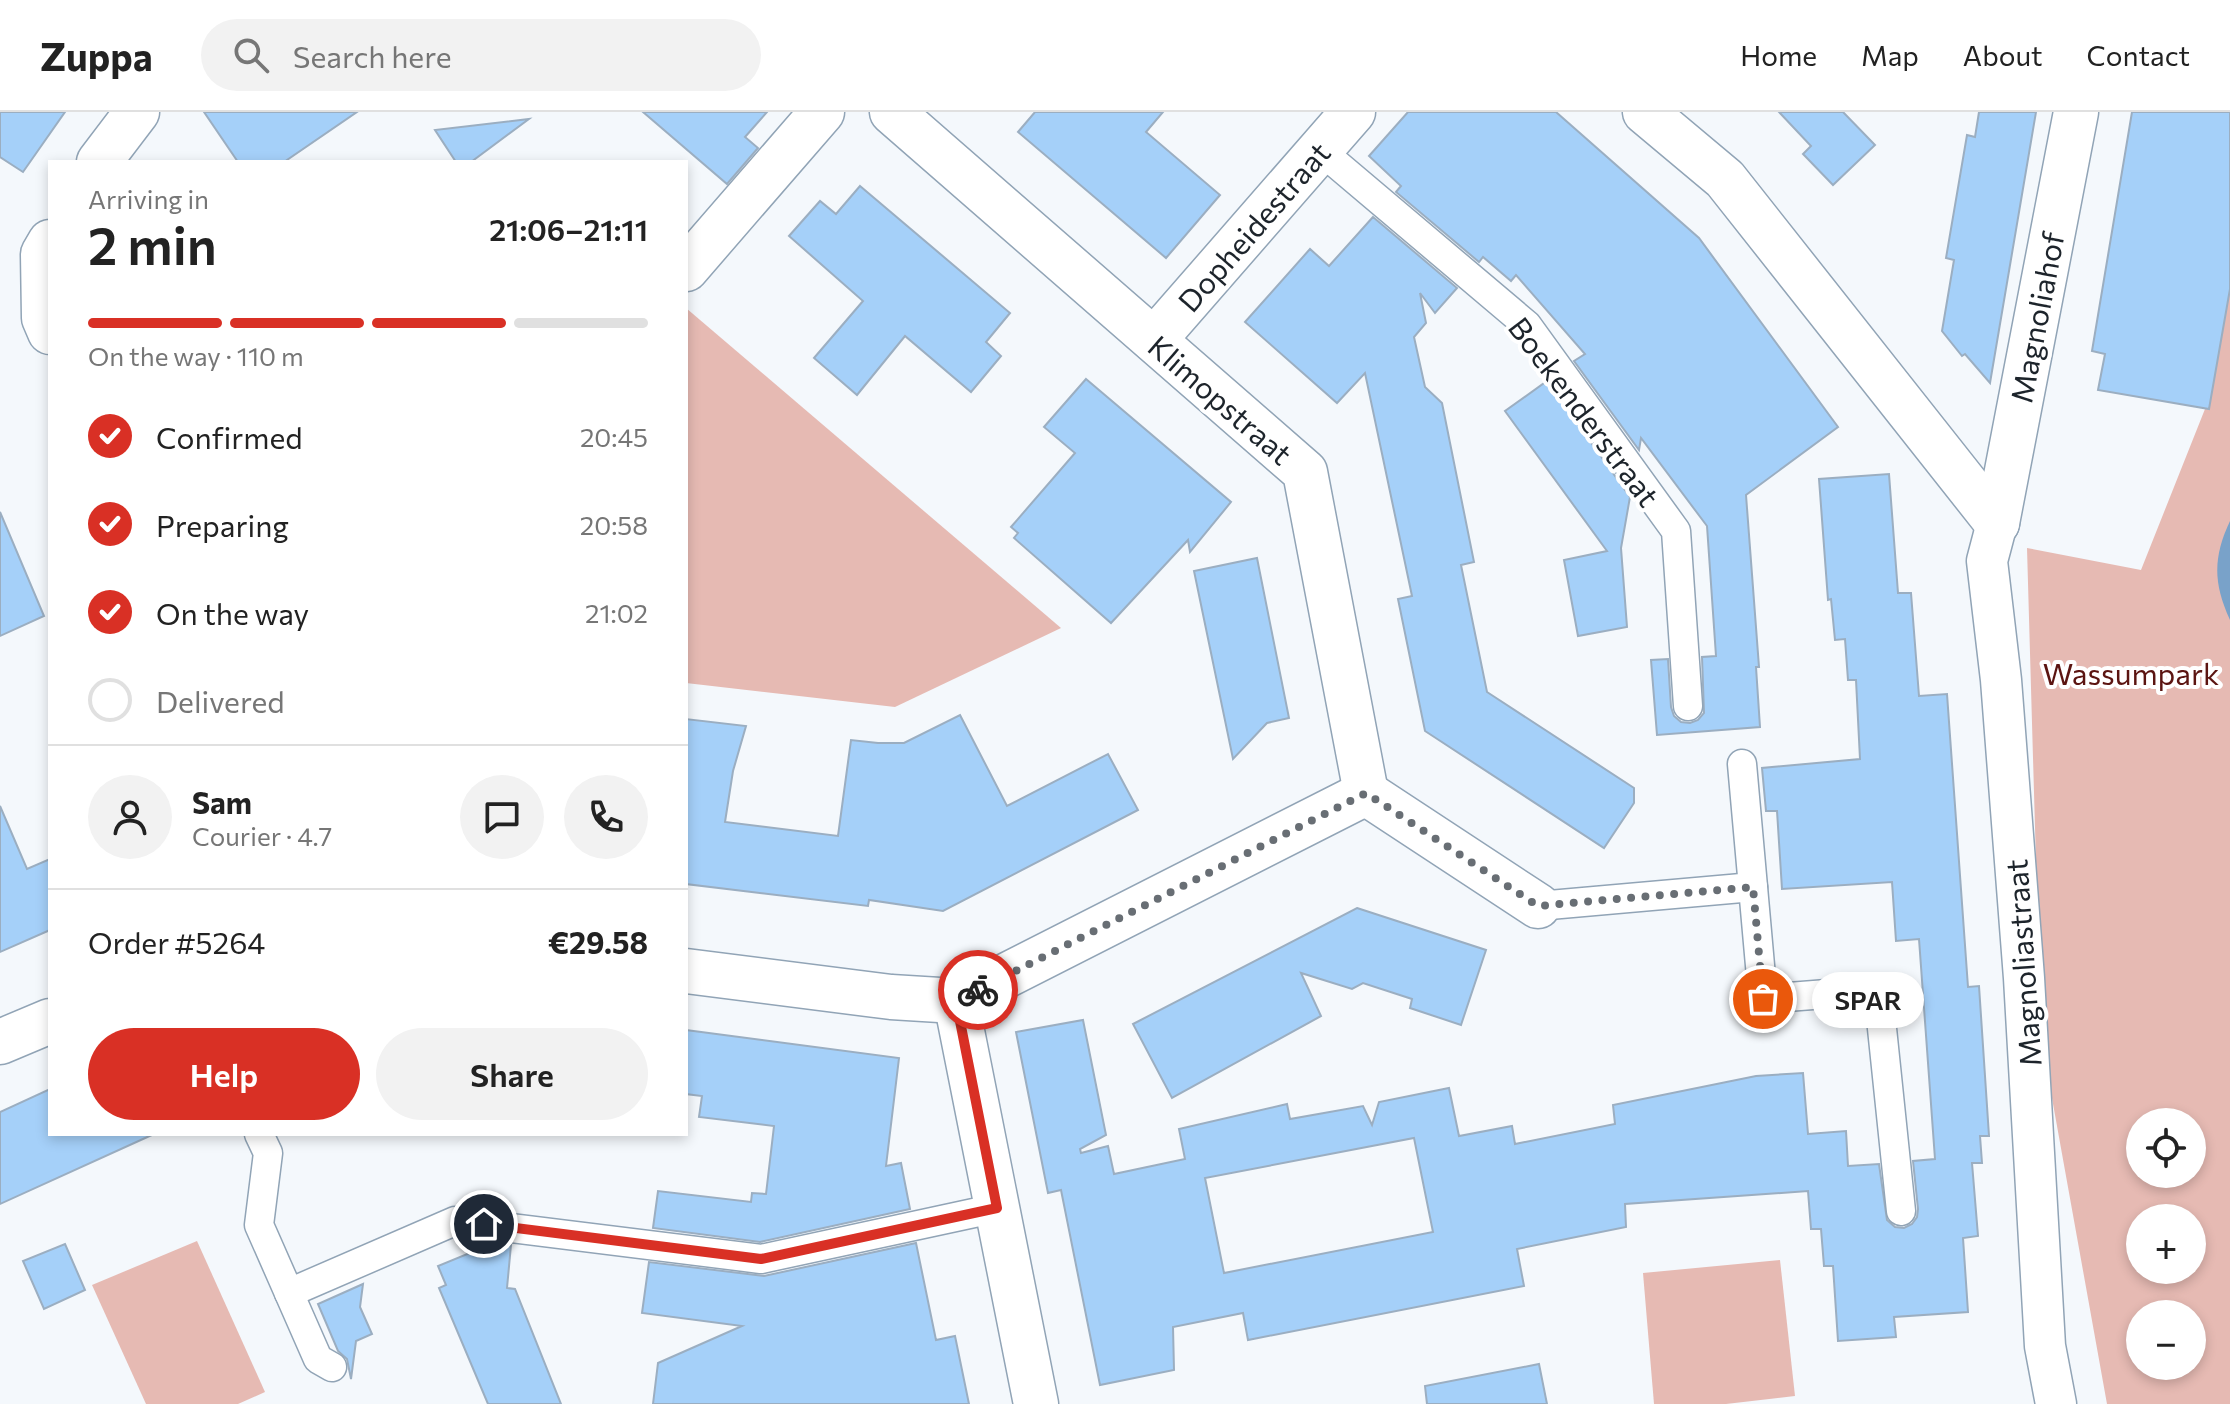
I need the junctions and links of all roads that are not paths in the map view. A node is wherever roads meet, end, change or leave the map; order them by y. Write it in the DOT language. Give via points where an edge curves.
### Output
graph roads {
  1 [pos="137,112"];
  2 [pos="822,112"];
  3 [pos="892,112"];
  4 [pos="1353,112"];
  5 [pos="1645,112"];
  6 [pos="2076,112"];
  7 [pos="1320,150"];
  8 [pos="101,160"];
  9 [pos="48,245"];
  10 [pos="688,267"];
  11 [pos="48,327"];
  12 [pos="1154,340"];
  13 [pos="1997,523"];
  14 [pos="1688,706"];
  15 [pos="1742,764"];
  16 [pos="1366,793"];
  17 [pos="1753,887"];
  18 [pos="1538,906"];
  19 [pos="688,971"];
  20 [pos="956,1001"];
  21 [pos="48,1022"];
  22 [pos="0,1042"];
  23 [pos="260,1136"];
  24 [pos="997,1208"];
  25 [pos="1901,1211"];
  26 [pos="289,1293"];
  27 [pos="332,1367"];
  28 [pos="1036,1404"];
  29 [pos="2056,1404"];
  1 -- 8 [label="street"];
  2 -- 10 [label="street"];
  3 -- 12 [label="street, Klimopstraat"];
  4 -- 7 [label="street, Dopheidestraat"];
  5 -- 13 [label="street" via="1725,179"];
  6 -- 13 [label="street, Magnoliahof"];
  7 -- 12 [label="street, Dopheidestraat"];
  7 -- 14 [label="lane, Boekenderstraat" via="1527,325 1676,531"];
  9 -- 11 [label="street" via="43,254"];
  12 -- 16 [label="street, Klimopstraat" via="1305,472"];
  13 -- 29 [label="street, Magnoliastraat" via="1987,561 2024,978 2045,1346"];
  15 -- 17 [label="lane"];
  16 -- 18 [label="street"];
  16 -- 20 [label="street"];
  17 -- 18 [label="lane"];
  17 -- 25 [label="lane" via="1763,999 1878,990"];
  19 -- 20 [label="street"];
  20 -- 24 [label="street"];
  21 -- 22 [label="street"];
  23 -- 26 [label="lane" via="268,1153 259,1225"];
  24 -- 26 [label="lane" via="761,1259 455,1221"];
  24 -- 28 [label="street"];
  26 -- 27 [label="lane" via="318,1359"];
}
